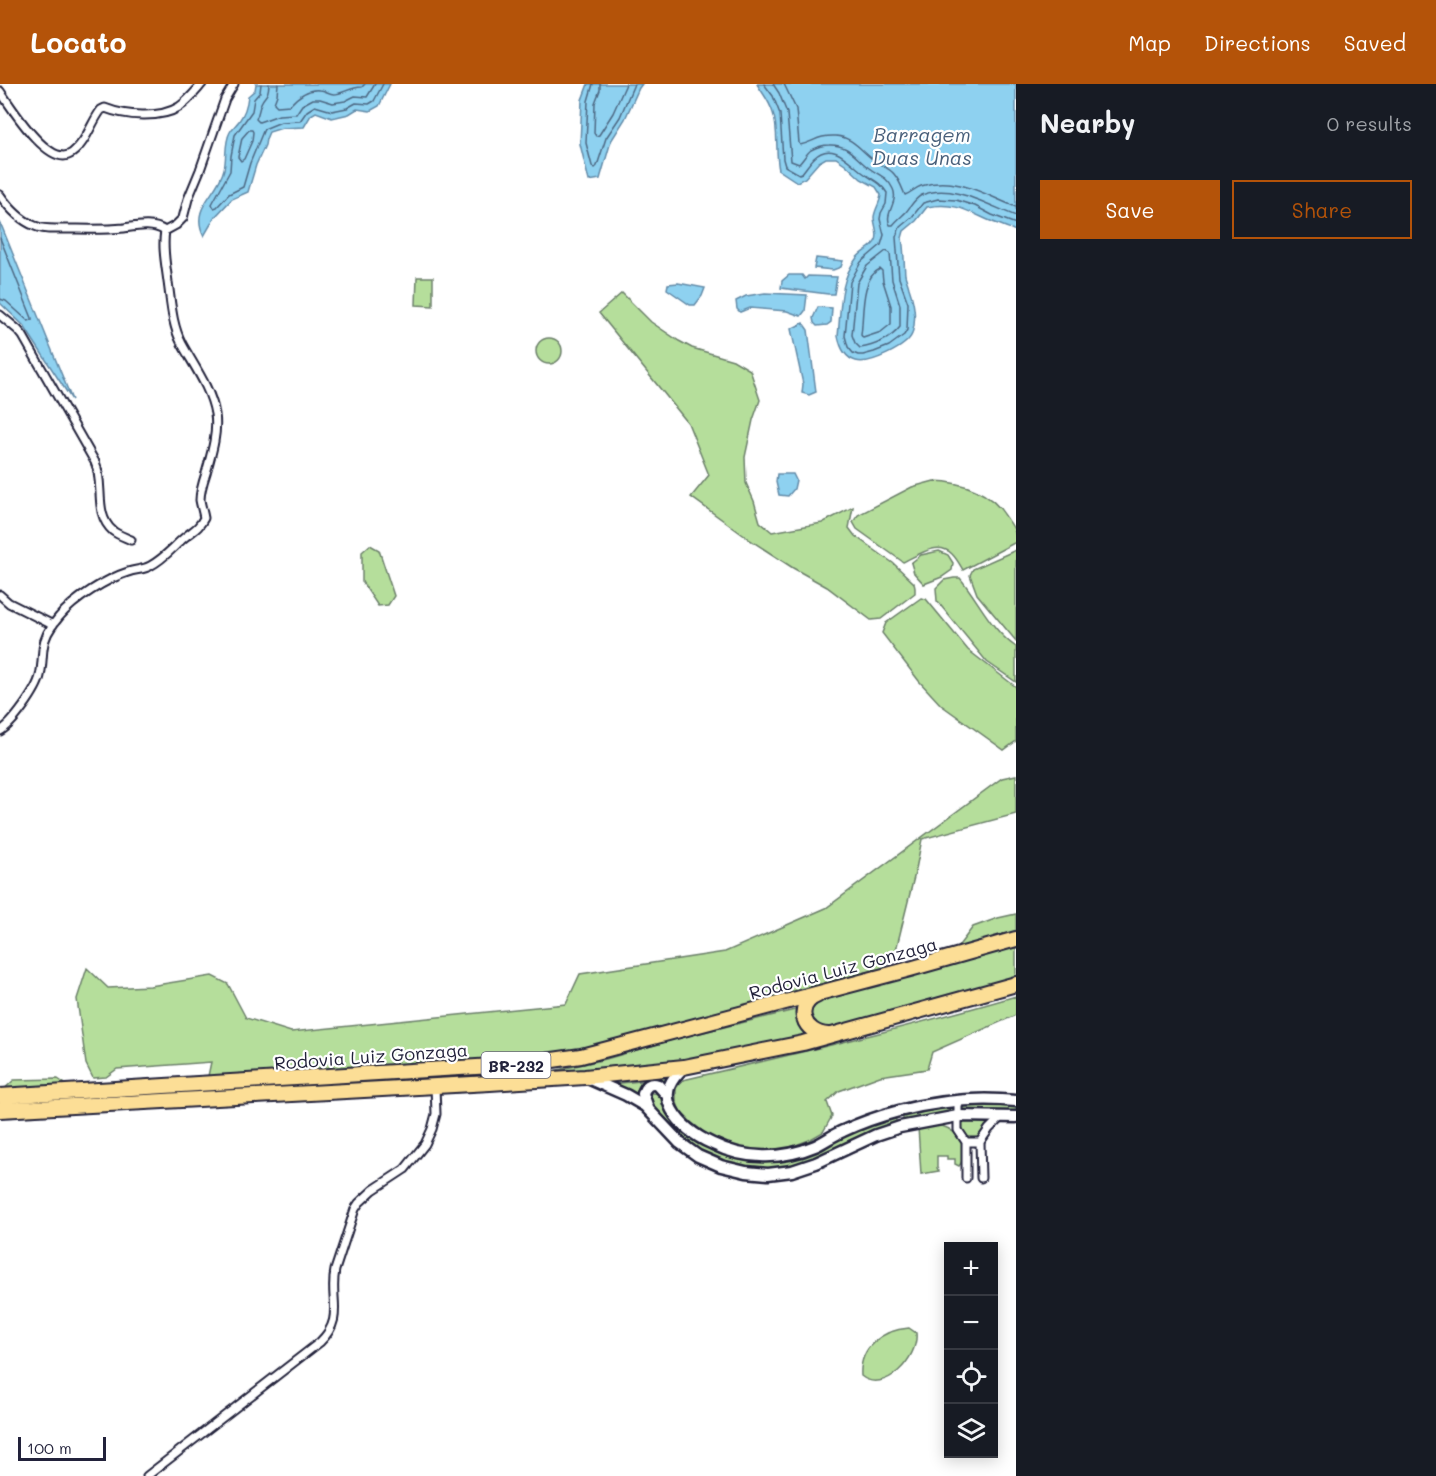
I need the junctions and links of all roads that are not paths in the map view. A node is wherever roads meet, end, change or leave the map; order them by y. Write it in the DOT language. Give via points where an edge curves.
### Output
graph roads {
  1 [pos="202,84"];
  2 [pos="234,84"];
  3 [pos="0,91"];
  4 [pos="0,195"];
  5 [pos="165,231"];
  6 [pos="0,315"];
  7 [pos="131,540"];
  8 [pos="0,595"];
  9 [pos="53,625"];
  10 [pos="0,731"];
  11 [pos="1016,939"];
  12 [pos="1016,984"];
  13 [pos="828,991"];
  14 [pos="838,1034"];
  15 [pos="684,1067"];
  16 [pos="585,1077"];
  17 [pos="435,1086"];
  18 [pos="666,1094"];
  19 [pos="0,1096"];
  20 [pos="958,1100"];
  21 [pos="1016,1101"];
  22 [pos="0,1110"];
  23 [pos="649,1111"];
  24 [pos="897,1111"];
  25 [pos="958,1116"];
  26 [pos="1002,1116"];
  27 [pos="1016,1117"];
  28 [pos="930,1121"];
  29 [pos="900,1127"];
  30 [pos="958,1130"];
  31 [pos="966,1142"];
  32 [pos="980,1142"];
  33 [pos="966,1170"];
  34 [pos="980,1170"];
  35 [pos="966,1178"];
  36 [pos="981,1178"];
  37 [pos="147,1476"];
  1 -- 3 [label="street" via="192,96 167,112 137,115 101,110 78,147 65,156 47,150"];
  2 -- 5 [label="street" via="221,108 183,218"];
  4 -- 5 [label="street" via="8,207 37,228 108,230 150,226"];
  5 -- 9 [label="street" via="164,255 174,326 206,387 215,415 212,450 200,500 204,518 168,554 145,569 108,581 67,609"];
  6 -- 7 [label="street" via="23,336 95,462 106,524"];
  8 -- 9 [label="street"];
  9 -- 10 [label="street" via="44,642 38,683 12,721"];
  11 -- 13 [label="highway, Rodovia Luiz Gonzaga / BR-232"];
  12 -- 14 [label="highway, Rodovia Luiz Gonzaga / BR-232"];
  13 -- 14 [label="highway" via="808,1000 805,1020 818,1034"];
  13 -- 19 [label="highway, Rodovia Luiz Gonzaga / BR-232" via="555,1061"];
  14 -- 15 [label="highway, Rodovia Luiz Gonzaga / BR-232"];
  15 -- 16 [label="highway, Rodovia Luiz Gonzaga / BR-232"];
  15 -- 18 [label="main road" via="674,1076"];
  16 -- 17 [label="highway, Rodovia Luiz Gonzaga / BR-232"];
  16 -- 23 [label="main road" via="626,1095"];
  17 -- 22 [label="highway, Rodovia Luiz Gonzaga / BR-232"];
  17 -- 37 [label="street" via="436,1114 425,1144 405,1169 366,1195 356,1209 333,1280 334,1321 328,1334"];
  18 -- 23 [label="main road" via="658,1085 646,1086 643,1094"];
  18 -- 24 [label="main road" via="674,1114 701,1139 757,1156 793,1154"];
  20 -- 21 [label="main road"];
  20 -- 24 [label="main road"];
  20 -- 25 [label="street"];
  23 -- 29 [label="main road" via="698,1156 722,1166 768,1174 816,1163"];
  24 -- 29 [label="street"];
  25 -- 26 [label="main road"];
  25 -- 28 [label="main road"];
  25 -- 30 [label="street"];
  26 -- 27 [label="main road"];
  26 -- 32 [label="street"];
  28 -- 29 [label="main road"];
  28 -- 30 [label="street"];
  30 -- 31 [label="street"];
  31 -- 32 [label="street"];
  31 -- 33 [label="street"];
  32 -- 34 [label="street"];
  33 -- 34 [label="street"];
  33 -- 35 [label="street"];
  34 -- 36 [label="street"];
}
